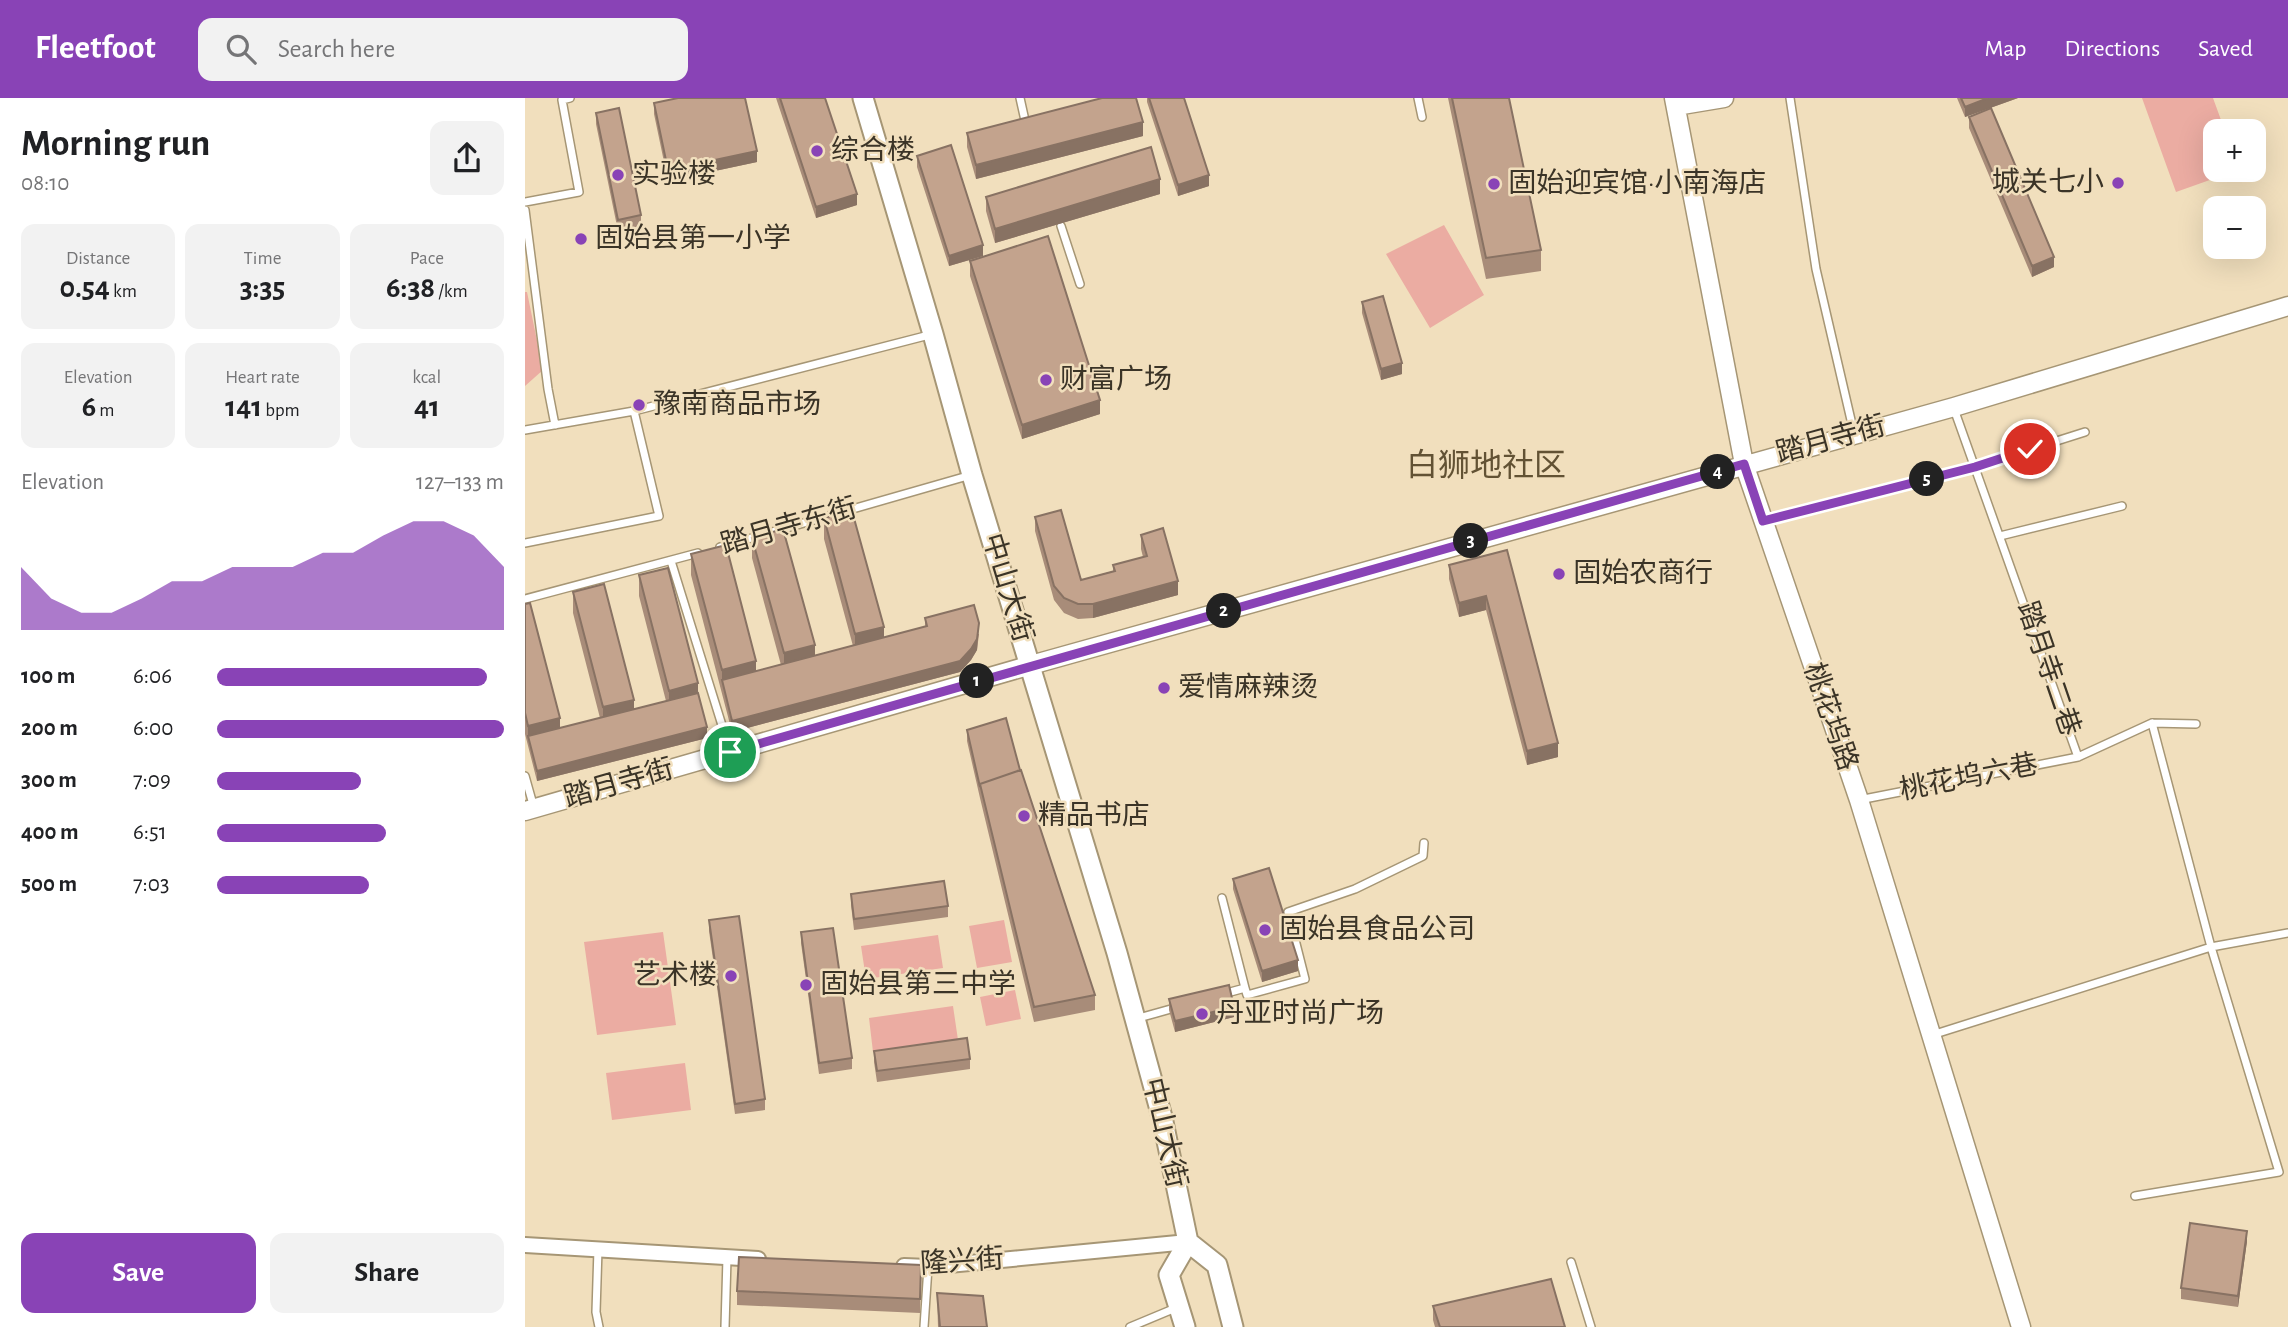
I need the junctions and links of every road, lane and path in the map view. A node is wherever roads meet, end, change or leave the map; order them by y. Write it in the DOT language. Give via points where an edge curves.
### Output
graph roads {
  1 [pos="569,98"];
  2 [pos="863,98"];
  3 [pos="1020,98"];
  4 [pos="1418,98"];
  5 [pos="1724,98"];
  6 [pos="1790,98"];
  7 [pos="1675,102"];
  8 [pos="1422,117"];
  9 [pos="1026,125"];
  10 [pos="525,202"];
  11 [pos="525,211"];
  12 [pos="1061,226"];
  13 [pos="1080,284"];
  14 [pos="2288,306"];
  15 [pos="933,334"];
  16 [pos="1954,407"];
  17 [pos="634,411"];
  18 [pos="555,425"];
  19 [pos="525,430"];
  20 [pos="2085,432"];
  21 [pos="1854,434"];
  22 [pos="1744,464"];
  23 [pos="1975,467"];
  24 [pos="972,475"];
  25 [pos="2122,506"];
  26 [pos="1763,521"];
  27 [pos="2000,536"];
  28 [pos="525,543"];
  29 [pos="671,561"];
  30 [pos="525,599"];
  31 [pos="1031,665"];
  32 [pos="2152,723"];
  33 [pos="2196,724"];
  34 [pos="730,752"];
  35 [pos="2078,757"];
  36 [pos="525,776"];
  37 [pos="1859,800"];
  38 [pos="529,810"];
  39 [pos="1424,843"];
  40 [pos="1222,898"];
  41 [pos="2288,933"];
  42 [pos="2211,947"];
  43 [pos="1245,988"];
  44 [pos="1215,996"];
  45 [pos="1189,1004"];
  46 [pos="1135,1019"];
  47 [pos="1931,1035"];
  48 [pos="2288,1170"];
  49 [pos="2279,1172"];
  50 [pos="2135,1196"];
  51 [pos="1188,1242"];
  52 [pos="525,1245"];
  53 [pos="598,1248"];
  54 [pos="727,1258"];
  55 [pos="768,1259"];
  56 [pos="1571,1262"];
  57 [pos="888,1265"];
  58 [pos="928,1267"];
  59 [pos="1179,1307"];
  60 [pos="599,1327"];
  61 [pos="725,1327"];
  62 [pos="924,1327"];
  63 [pos="1130,1327"];
  64 [pos="1185,1327"];
  65 [pos="1233,1327"];
  66 [pos="1591,1327"];
  67 [pos="2021,1327"];
  1 -- 10 [label="lane" via="562,100 579,192"];
  2 -- 15 [label="main road, 中山大街"];
  3 -- 9 [label="lane"];
  4 -- 8 [label="lane"];
  5 -- 7 [label="street"];
  6 -- 21 [label="lane" via="1816,270"];
  7 -- 22 [label="street, 桃花坞路"];
  11 -- 18 [label="lane"];
  12 -- 13 [label="lane"];
  14 -- 16 [label="street, 踏月寺街"];
  15 -- 17 [label="lane"];
  15 -- 24 [label="main road, 中山大街"];
  16 -- 21 [label="street, 踏月寺街"];
  16 -- 23 [label="lane, 踏月寺二巷"];
  17 -- 18 [label="lane"];
  17 -- 28 [label="lane" via="659,516"];
  18 -- 19 [label="lane"];
  20 -- 23 [label="lane"];
  21 -- 22 [label="street, 踏月寺街"];
  22 -- 26 [label="street, 桃花坞路"];
  22 -- 31 [label="street, 踏月寺街"];
  23 -- 26 [label="lane"];
  23 -- 27 [label="lane, 踏月寺二巷"];
  24 -- 29 [label="lane, 踏月寺东街"];
  24 -- 31 [label="main road, 中山大街"];
  25 -- 27 [label="lane"];
  26 -- 37 [label="street, 桃花坞路"];
  27 -- 35 [label="lane, 踏月寺二巷"];
  29 -- 30 [label="lane, 踏月寺东街"];
  29 -- 34 [label="lane"];
  31 -- 34 [label="street, 踏月寺街"];
  31 -- 46 [label="main road, 中山大街"];
  32 -- 33 [label="lane"];
  32 -- 35 [label="lane, 踏月寺二巷"];
  32 -- 42 [label="lane"];
  34 -- 38 [label="street, 踏月寺街"];
  35 -- 37 [label="lane, 桃花坞六巷"];
  36 -- 38 [label="lane"];
  37 -- 47 [label="street, 桃花坞路"];
  39 -- 43 [label="lane" via="1423,856 1355,889 1288,912 1305,979 1247,995"];
  40 -- 43 [label="lane"];
  41 -- 42 [label="lane"];
  42 -- 47 [label="lane"];
  42 -- 49 [label="lane"];
  43 -- 44 [label="lane"];
  45 -- 46 [label="lane"];
  46 -- 51 [label="main road, 中山大街" via="1162,1117"];
  47 -- 67 [label="street, 桃花坞路"];
  48 -- 49 [label="lane"];
  49 -- 50 [label="lane"];
  51 -- 58 [label="street, 隆兴街"];
  51 -- 59 [label="main road" via="1170,1275"];
  51 -- 65 [label="main road" via="1217,1265"];
  52 -- 53 [label="street"];
  53 -- 54 [label="street"];
  53 -- 60 [label="lane"];
  54 -- 55 [label="street"];
  54 -- 61 [label="lane"];
  56 -- 66 [label="lane"];
  57 -- 58 [label="street, 隆兴街"];
  58 -- 62 [label="lane"];
  59 -- 63 [label="lane"];
  59 -- 64 [label="main road"];
}
